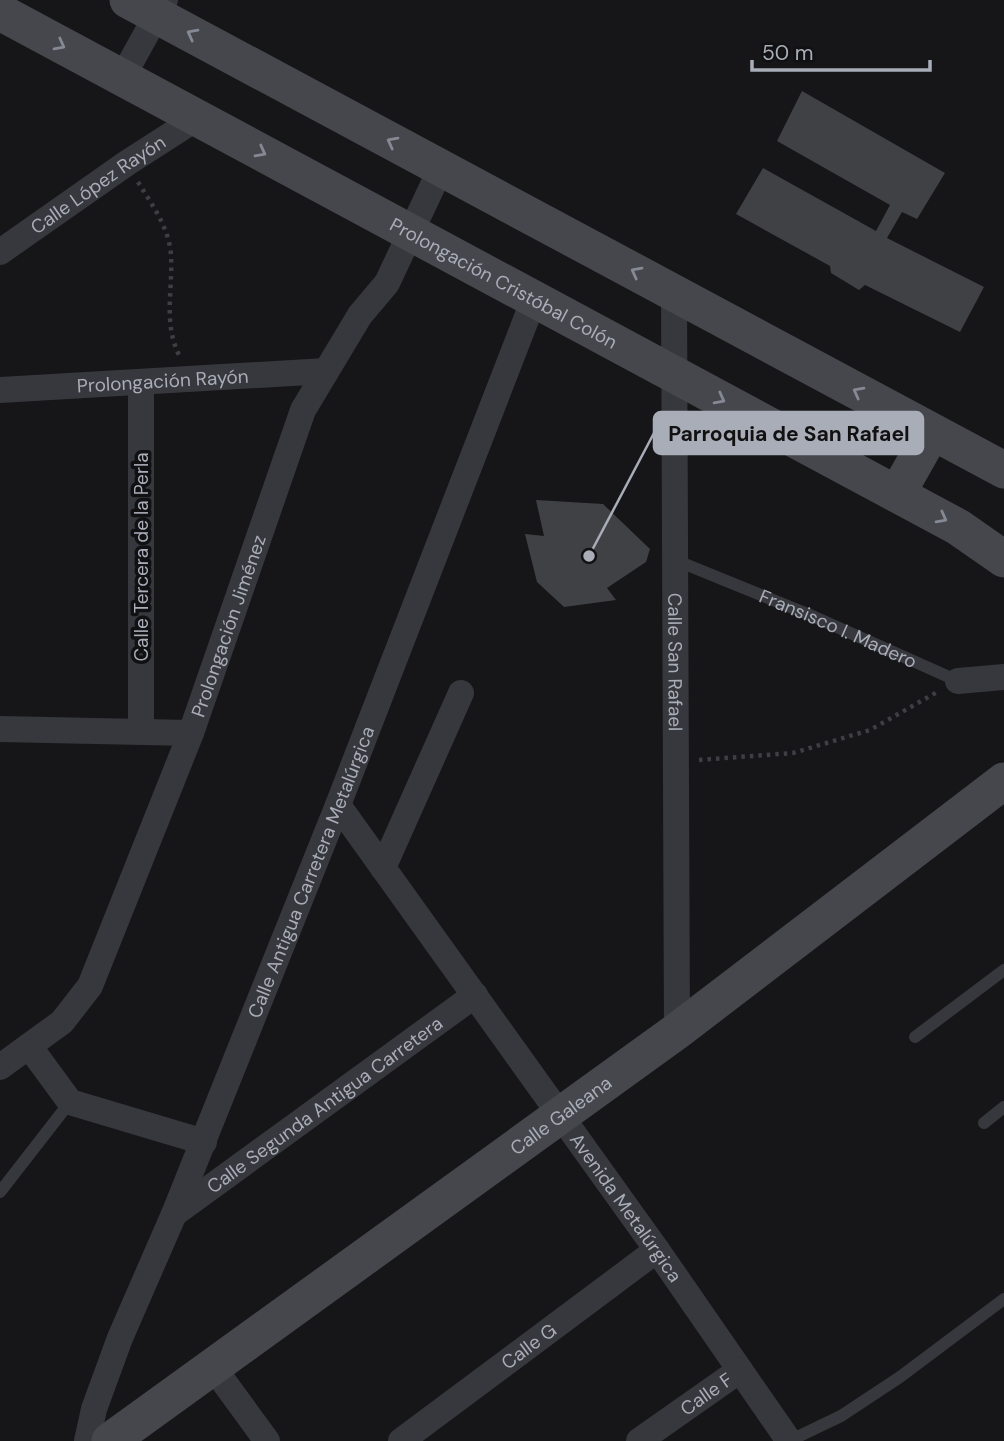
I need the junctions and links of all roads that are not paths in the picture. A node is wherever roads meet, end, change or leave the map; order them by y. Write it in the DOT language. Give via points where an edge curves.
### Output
graph roads {
  1 [pos="150,5"];
  2 [pos="0,12"];
  3 [pos="122,78"];
  4 [pos="197,118"];
  5 [pos="441,168"];
  6 [pos="411,232"];
  7 [pos="0,251"];
  8 [pos="674,293"];
  9 [pos="534,299"];
  10 [pos="326,371"];
  11 [pos="674,375"];
  12 [pos="141,382"];
  13 [pos="0,390"];
  14 [pos="932,432"];
  15 [pos="1004,470"];
  16 [pos="897,494"];
  17 [pos="1004,559"];
  18 [pos="675,560"];
  19 [pos="1004,677"];
  20 [pos="958,681"];
  21 [pos="461,693"];
  22 [pos="0,729"];
  23 [pos="141,732"];
  24 [pos="191,733"];
  25 [pos="1004,781"];
  26 [pos="338,805"];
  27 [pos="383,868"];
  28 [pos="1004,970"];
  29 [pos="475,995"];
  30 [pos="677,1031"];
  31 [pos="915,1037"];
  32 [pos="29,1046"];
  33 [pos="0,1047"];
  34 [pos="0,1067"];
  35 [pos="70,1102"];
  36 [pos="1004,1107"];
  37 [pos="560,1116"];
  38 [pos="984,1124"];
  39 [pos="204,1142"];
  40 [pos="0,1192"];
  41 [pos="174,1214"];
  42 [pos="657,1250"];
  43 [pos="1004,1299"];
  44 [pos="213,1367"];
  45 [pos="740,1370"];
  46 [pos="126,1437"];
  47 [pos="87,1441"];
  48 [pos="267,1441"];
  49 [pos="401,1441"];
  50 [pos="639,1441"];
  51 [pos="789,1441"];
  1 -- 3 [label="street"];
  5 -- 1 [label="street, one-way"];
  2 -- 3 [label="street, Prolongación Cristóbal Colón, one-way"];
  3 -- 4 [label="street, Prolongación Cristóbal Colón"];
  4 -- 6 [label="street, Prolongación Cristóbal Colón, one-way"];
  4 -- 7 [label="street, Calle López Rayón"];
  5 -- 6 [label="street, Prolongación Jiménez"];
  8 -- 5 [label="street, one-way"];
  6 -- 9 [label="street, Prolongación Cristóbal Colón"];
  6 -- 10 [label="street, Prolongación Jiménez" via="387,284 360,316"];
  8 -- 11 [label="street, Calle San Rafael"];
  14 -- 8 [label="street, one-way"];
  9 -- 11 [label="street, Prolongación Cristóbal Colón"];
  9 -- 26 [label="street, Calle Antigua Carretera Metalúrgica"];
  10 -- 12 [label="street, Prolongación Rayón"];
  10 -- 24 [label="street, Prolongación Jiménez" via="303,410"];
  11 -- 16 [label="street, Prolongación Cristóbal Colón, one-way"];
  11 -- 18 [label="street, Calle San Rafael"];
  12 -- 13 [label="street, Prolongación Rayón"];
  12 -- 23 [label="street, Calle Tercera de la Perla"];
  14 -- 15 [label="street"];
  14 -- 16 [label="street"];
  16 -- 17 [label="street, Prolongación Cristóbal Colón, one-way"];
  18 -- 20 [label="lane, Fransisco I. Madero"];
  18 -- 30 [label="street, Calle San Rafael"];
  19 -- 20 [label="street, Fransisco I. Madero"];
  21 -- 27 [label="street"];
  22 -- 23 [label="street"];
  23 -- 24 [label="street"];
  24 -- 32 [label="street, Prolongación Jiménez" via="90,986 62,1022"];
  25 -- 30 [label="street, Calle Galeana"];
  26 -- 27 [label="street, Avenida Metalúrgica"];
  26 -- 39 [label="street, Calle Antigua Carretera Metalúrgica"];
  27 -- 29 [label="street, Avenida Metalúrgica"];
  28 -- 31 [label="lane"];
  29 -- 37 [label="street, Avenida Metalúrgica"];
  29 -- 41 [label="street, Calle Segunda Antigua Carretera"];
  30 -- 37 [label="street, Calle Galeana"];
  32 -- 34 [label="street, Prolongación Jiménez"];
  32 -- 35 [label="street"];
  33 -- 34 [label="street"];
  35 -- 39 [label="street"];
  35 -- 40 [label="lane"];
  36 -- 38 [label="lane"];
  37 -- 42 [label="street, Avenida Metalúrgica"];
  37 -- 44 [label="street, Calle Galeana"];
  39 -- 41 [label="street, Calle Antigua Carretera Metalúrgica"];
  41 -- 47 [label="street, Calle Antigua Carretera Metalúrgica" via="120,1338"];
  42 -- 45 [label="street, Avenida Metalúrgica"];
  42 -- 49 [label="street, Calle G"];
  43 -- 51 [label="lane" via="841,1416"];
  44 -- 46 [label="street, Calle Galeana"];
  44 -- 48 [label="street"];
  45 -- 50 [label="street, Calle F"];
  45 -- 51 [label="street, Avenida Metalúrgica"];
}
